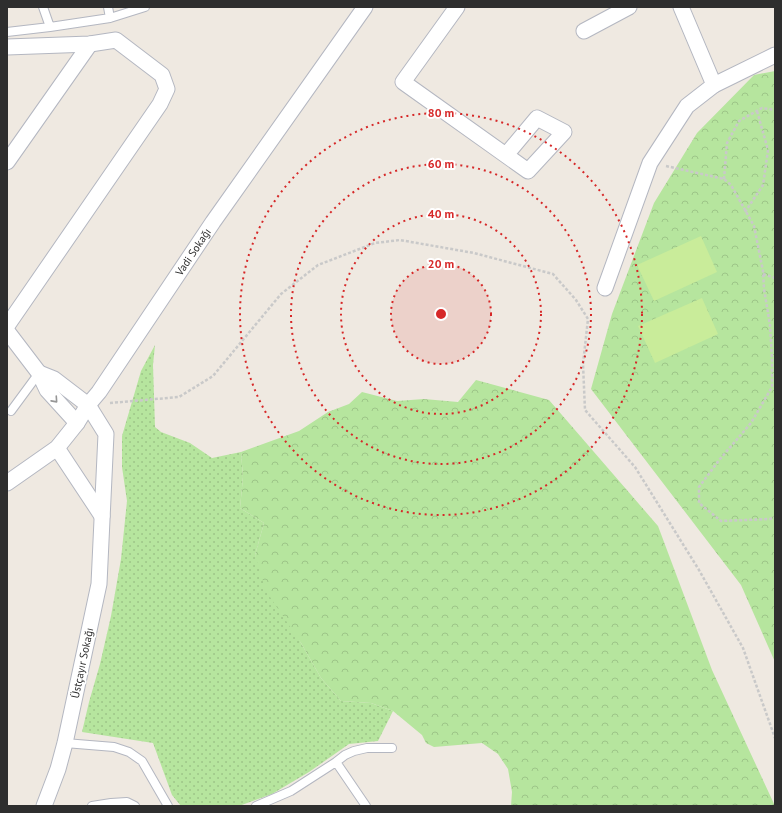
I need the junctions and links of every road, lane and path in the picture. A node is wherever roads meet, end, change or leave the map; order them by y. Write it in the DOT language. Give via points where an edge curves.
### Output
graph roads {
  1 [pos="43,7"];
  2 [pos="108,7"];
  3 [pos="146,7"];
  4 [pos="365,7"];
  5 [pos="456,7"];
  6 [pos="629,7"];
  7 [pos="681,7"];
  8 [pos="110,18"];
  9 [pos="50,28"];
  10 [pos="584,31"];
  11 [pos="7,32"];
  12 [pos="90,44"];
  13 [pos="7,47"];
  14 [pos="775,55"];
  15 [pos="714,85"];
  16 [pos="775,110"];
  17 [pos="757,111"];
  18 [pos="506,155"];
  19 [pos="7,162"];
  20 [pos="650,163"];
  21 [pos="724,178"];
  22 [pos="745,212"];
  23 [pos="763,274"];
  24 [pos="775,278"];
  25 [pos="606,288"];
  26 [pos="7,326"];
  27 [pos="7,331"];
  28 [pos="39,373"];
  29 [pos="773,388"];
  30 [pos="88,405"];
  31 [pos="11,411"];
  32 [pos="77,423"];
  33 [pos="57,448"];
  34 [pos="7,483"];
  35 [pos="102,516"];
  36 [pos="775,516"];
  37 [pos="775,738"];
  38 [pos="65,743"];
  39 [pos="392,748"];
  40 [pos="336,762"];
  41 [pos="44,806"];
  42 [pos="92,806"];
  43 [pos="135,806"];
  44 [pos="168,806"];
  45 [pos="256,806"];
  46 [pos="366,806"];
  1 -- 9 [label="lane"];
  2 -- 8 [label="lane"];
  3 -- 8 [label="lane"];
  4 -- 30 [label="street, Vadi Sokağı" via="217,216"];
  5 -- 18 [label="street" via="403,82"];
  6 -- 10 [label="street"];
  7 -- 15 [label="street"];
  8 -- 9 [label="lane"];
  9 -- 11 [label="lane"];
  12 -- 13 [label="street"];
  12 -- 19 [label="street"];
  12 -- 26 [label="street" via="116,40 162,75 167,89 160,104"];
  14 -- 15 [label="street"];
  15 -- 20 [label="street" via="687,106"];
  16 -- 17 [label="path" via="762,108"];
  17 -- 21 [label="path" via="739,121 727,143"];
  17 -- 22 [label="path" via="768,150 763,185"];
  20 -- 21 [label="path"];
  20 -- 25 [label="street"];
  21 -- 22 [label="path" via="731,185"];
  22 -- 23 [label="path" via="754,226"];
  23 -- 24 [label="path"];
  23 -- 29 [label="path" via="770,326"];
  27 -- 28 [label="street"];
  28 -- 30 [label="street" via="54,379"];
  28 -- 31 [label="lane"];
  28 -- 32 [label="street, one-way" via="47,390"];
  29 -- 36 [label="path" via="751,423 699,487 699,503 721,521 770,519"];
  30 -- 32 [label="street, Vadi Sokağı"];
  30 -- 35 [label="street, Üstçayır Sokağı" via="106,434"];
  30 -- 37 [label="path" via="179,397 213,376 281,294 318,265 375,243 400,240 474,253 553,274 576,300 588,319 583,364 585,410 635,467 699,570 742,648"];
  32 -- 33 [label="street, Vadi Sokağı"];
  33 -- 34 [label="street, Vadi Sokağı"];
  33 -- 35 [label="street"];
  35 -- 38 [label="street, Üstçayır Sokağı" via="99,584"];
  38 -- 41 [label="street, Üstçayır Sokağı"];
  38 -- 44 [label="lane" via="114,747 129,752 142,761"];
  39 -- 40 [label="lane" via="354,751"];
  40 -- 45 [label="lane" via="291,791"];
  40 -- 46 [label="lane"];
  42 -- 43 [label="lane" via="127,802"];
}
